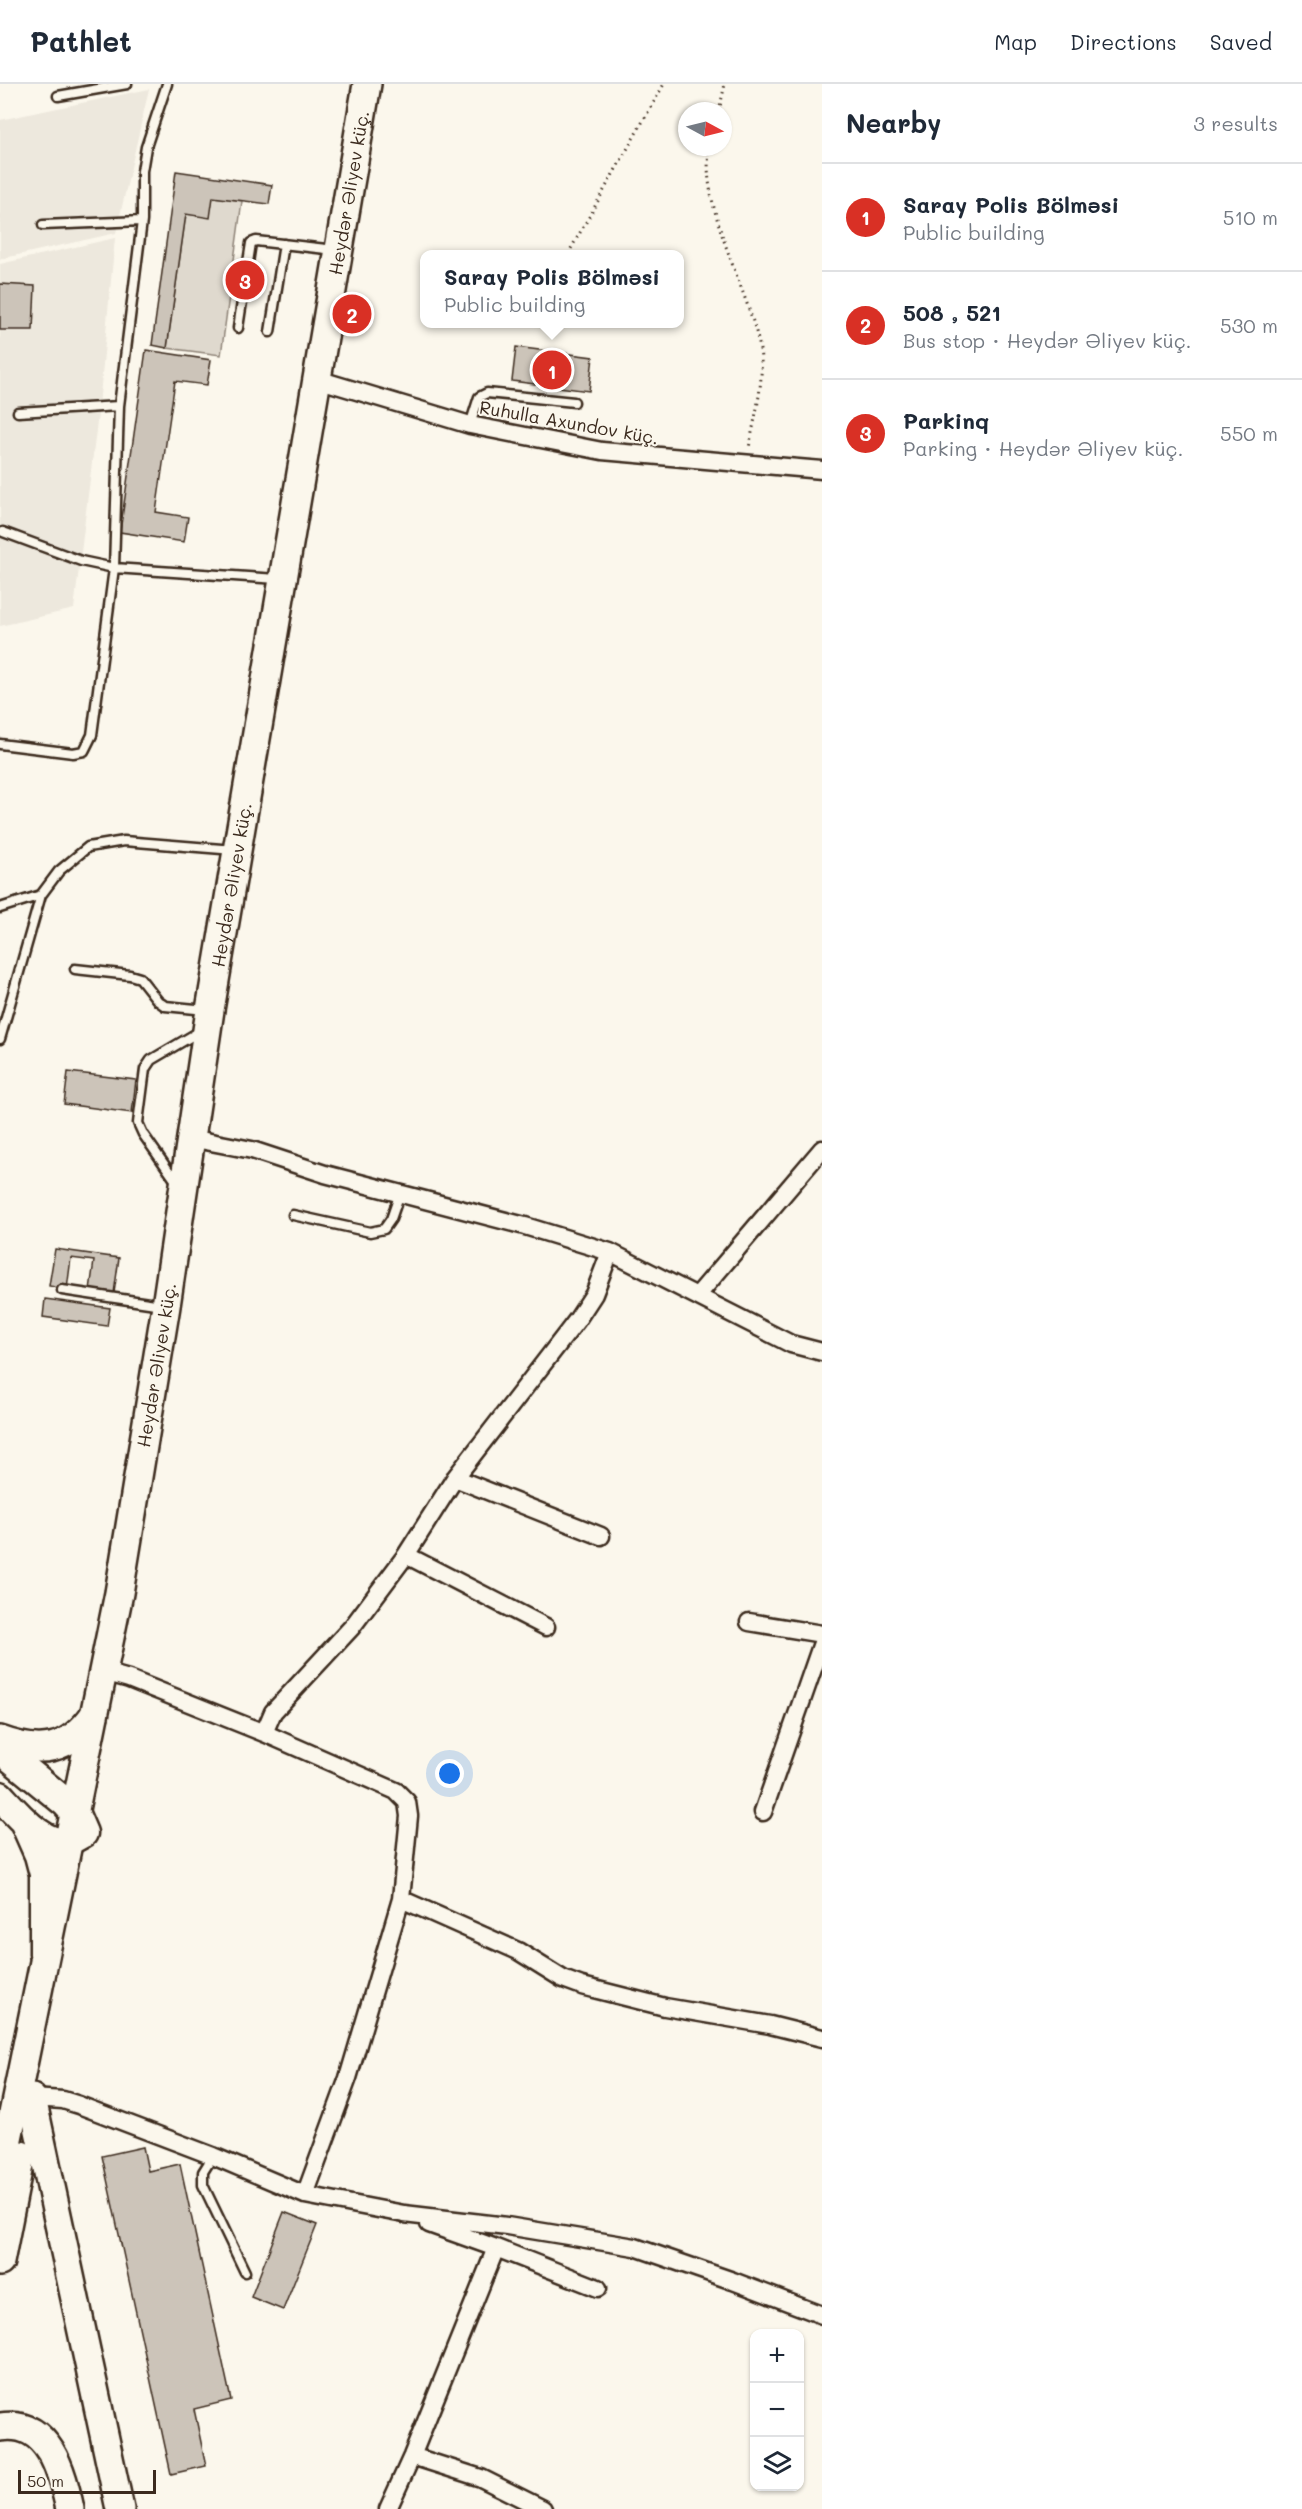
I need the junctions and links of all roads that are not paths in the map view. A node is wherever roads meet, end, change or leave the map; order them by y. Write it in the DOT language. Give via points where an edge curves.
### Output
graph roads {
  1 [pos="127,84"];
  2 [pos="165,84"];
  3 [pos="368,84"];
  4 [pos="58,96"];
  5 [pos="142,221"];
  6 [pos="43,225"];
  7 [pos="284,244"];
  8 [pos="339,250"];
  9 [pos="238,328"];
  10 [pos="270,332"];
  11 [pos="316,379"];
  12 [pos="574,402"];
  13 [pos="119,406"];
  14 [pos="18,412"];
  15 [pos="470,425"];
  16 [pos="822,470"];
  17 [pos="3,531"];
  18 [pos="114,568"];
  19 [pos="282,579"];
  20 [pos="0,744"];
  21 [pos="236,850"];
  22 [pos="41,895"];
  23 [pos="0,908"];
  24 [pos="75,969"];
  25 [pos="208,1018"];
  26 [pos="0,1039"];
  27 [pos="190,1138"];
  28 [pos="822,1149"];
  29 [pos="183,1191"];
  30 [pos="400,1194"];
  31 [pos="293,1215"];
  32 [pos="610,1252"];
  33 [pos="62,1290"];
  34 [pos="697,1296"];
  35 [pos="166,1306"];
  36 [pos="822,1352"];
  37 [pos="455,1478"];
  38 [pos="601,1536"];
  39 [pos="406,1555"];
  40 [pos="749,1622"];
  41 [pos="546,1627"];
  42 [pos="822,1634"];
  43 [pos="822,1643"];
  44 [pos="102,1679"];
  45 [pos="94,1715"];
  46 [pos="264,1733"];
  47 [pos="0,1740"];
  48 [pos="0,1749"];
  49 [pos="0,1796"];
  50 [pos="763,1812"];
  51 [pos="24,1821"];
  52 [pos="83,1833"];
  53 [pos="401,1899"];
  54 [pos="44,1954"];
  55 [pos="822,2038"];
  56 [pos="32,2098"];
  57 [pos="213,2156"];
  58 [pos="0,2178"];
  59 [pos="305,2195"];
  60 [pos="404,2214"];
  61 [pos="496,2248"];
  62 [pos="0,2262"];
  63 [pos="244,2272"];
  64 [pos="598,2288"];
  65 [pos="822,2315"];
  66 [pos="0,2427"];
  67 [pos="412,2456"];
  68 [pos="70,2509"];
  69 [pos="120,2509"];
  70 [pos="388,2509"];
  71 [pos="543,2509"];
  1 -- 4 [label="lane"];
  2 -- 5 [label="lane" via="143,163"];
  3 -- 8 [label="main road, Heydər Əliyev küç."];
  5 -- 6 [label="lane"];
  5 -- 13 [label="lane"];
  7 -- 8 [label="lane"];
  7 -- 9 [label="lane" via="250,243"];
  7 -- 10 [label="lane"];
  8 -- 11 [label="main road, Heydər Əliyev küç."];
  11 -- 15 [label="street, Ruhulla Axundov küç."];
  11 -- 19 [label="main road, Heydər Əliyev küç."];
  12 -- 15 [label="lane" via="487,393 479,397"];
  13 -- 14 [label="lane"];
  13 -- 18 [label="lane"];
  15 -- 16 [label="street, Ruhulla Axundov küç." via="602,451"];
  17 -- 18 [label="lane" via="81,561"];
  18 -- 19 [label="lane"];
  18 -- 20 [label="lane" via="92,735 84,751"];
  19 -- 21 [label="main road, Heydər Əliyev küç."];
  21 -- 22 [label="lane" via="124,841 88,847 59,871"];
  21 -- 25 [label="main road, Heydər Əliyev küç."];
  22 -- 23 [label="lane"];
  22 -- 26 [label="lane"];
  24 -- 25 [label="lane" via="140,978 165,1006"];
  25 -- 27 [label="main road, Heydər Əliyev küç."];
  25 -- 29 [label="lane" via="151,1060 145,1069 138,1123"];
  27 -- 29 [label="main road, Heydər Əliyev küç."];
  27 -- 30 [label="street" via="252,1150"];
  28 -- 34 [label="street"];
  29 -- 35 [label="main road, Heydər Əliyev küç."];
  30 -- 31 [label="lane" via="391,1219 384,1229 377,1231"];
  30 -- 32 [label="street"];
  32 -- 34 [label="street"];
  32 -- 37 [label="street" via="594,1293 577,1320"];
  33 -- 35 [label="lane"];
  34 -- 36 [label="street" via="790,1344"];
  35 -- 44 [label="main road, Heydər Əliyev küç."];
  37 -- 38 [label="street"];
  37 -- 39 [label="street"];
  39 -- 41 [label="street"];
  39 -- 46 [label="street" via="352,1627 273,1712"];
  40 -- 42 [label="street"];
  43 -- 50 [label="street"];
  44 -- 45 [label="main road"];
  44 -- 46 [label="street" via="129,1679"];
  44 -- 52 [label="main road"];
  45 -- 47 [label="main road" via="62,1745 42,1749"];
  45 -- 54 [label="main road"];
  46 -- 53 [label="street" via="396,1791 407,1802"];
  48 -- 52 [label="highway" via="66,1803"];
  49 -- 51 [label="highway"];
  51 -- 52 [label="highway" via="57,1841"];
  51 -- 54 [label="highway" via="44,1874"];
  52 -- 56 [label="main road"];
  53 -- 55 [label="street" via="518,1951 582,1986"];
  53 -- 59 [label="street" via="348,2078"];
  54 -- 58 [label="main road"];
  56 -- 57 [label="street" via="79,2105"];
  56 -- 62 [label="main road"];
  56 -- 69 [label="main road"];
  57 -- 59 [label="street"];
  57 -- 63 [label="lane" via="203,2172 203,2185"];
  59 -- 60 [label="street"];
  60 -- 61 [label="street"];
  60 -- 65 [label="street" via="635,2247"];
  61 -- 64 [label="street"];
  61 -- 67 [label="street"];
  66 -- 68 [label="main road" via="29,2430 44,2441 57,2462"];
  67 -- 70 [label="street"];
  67 -- 71 [label="street" via="481,2478"];
}
